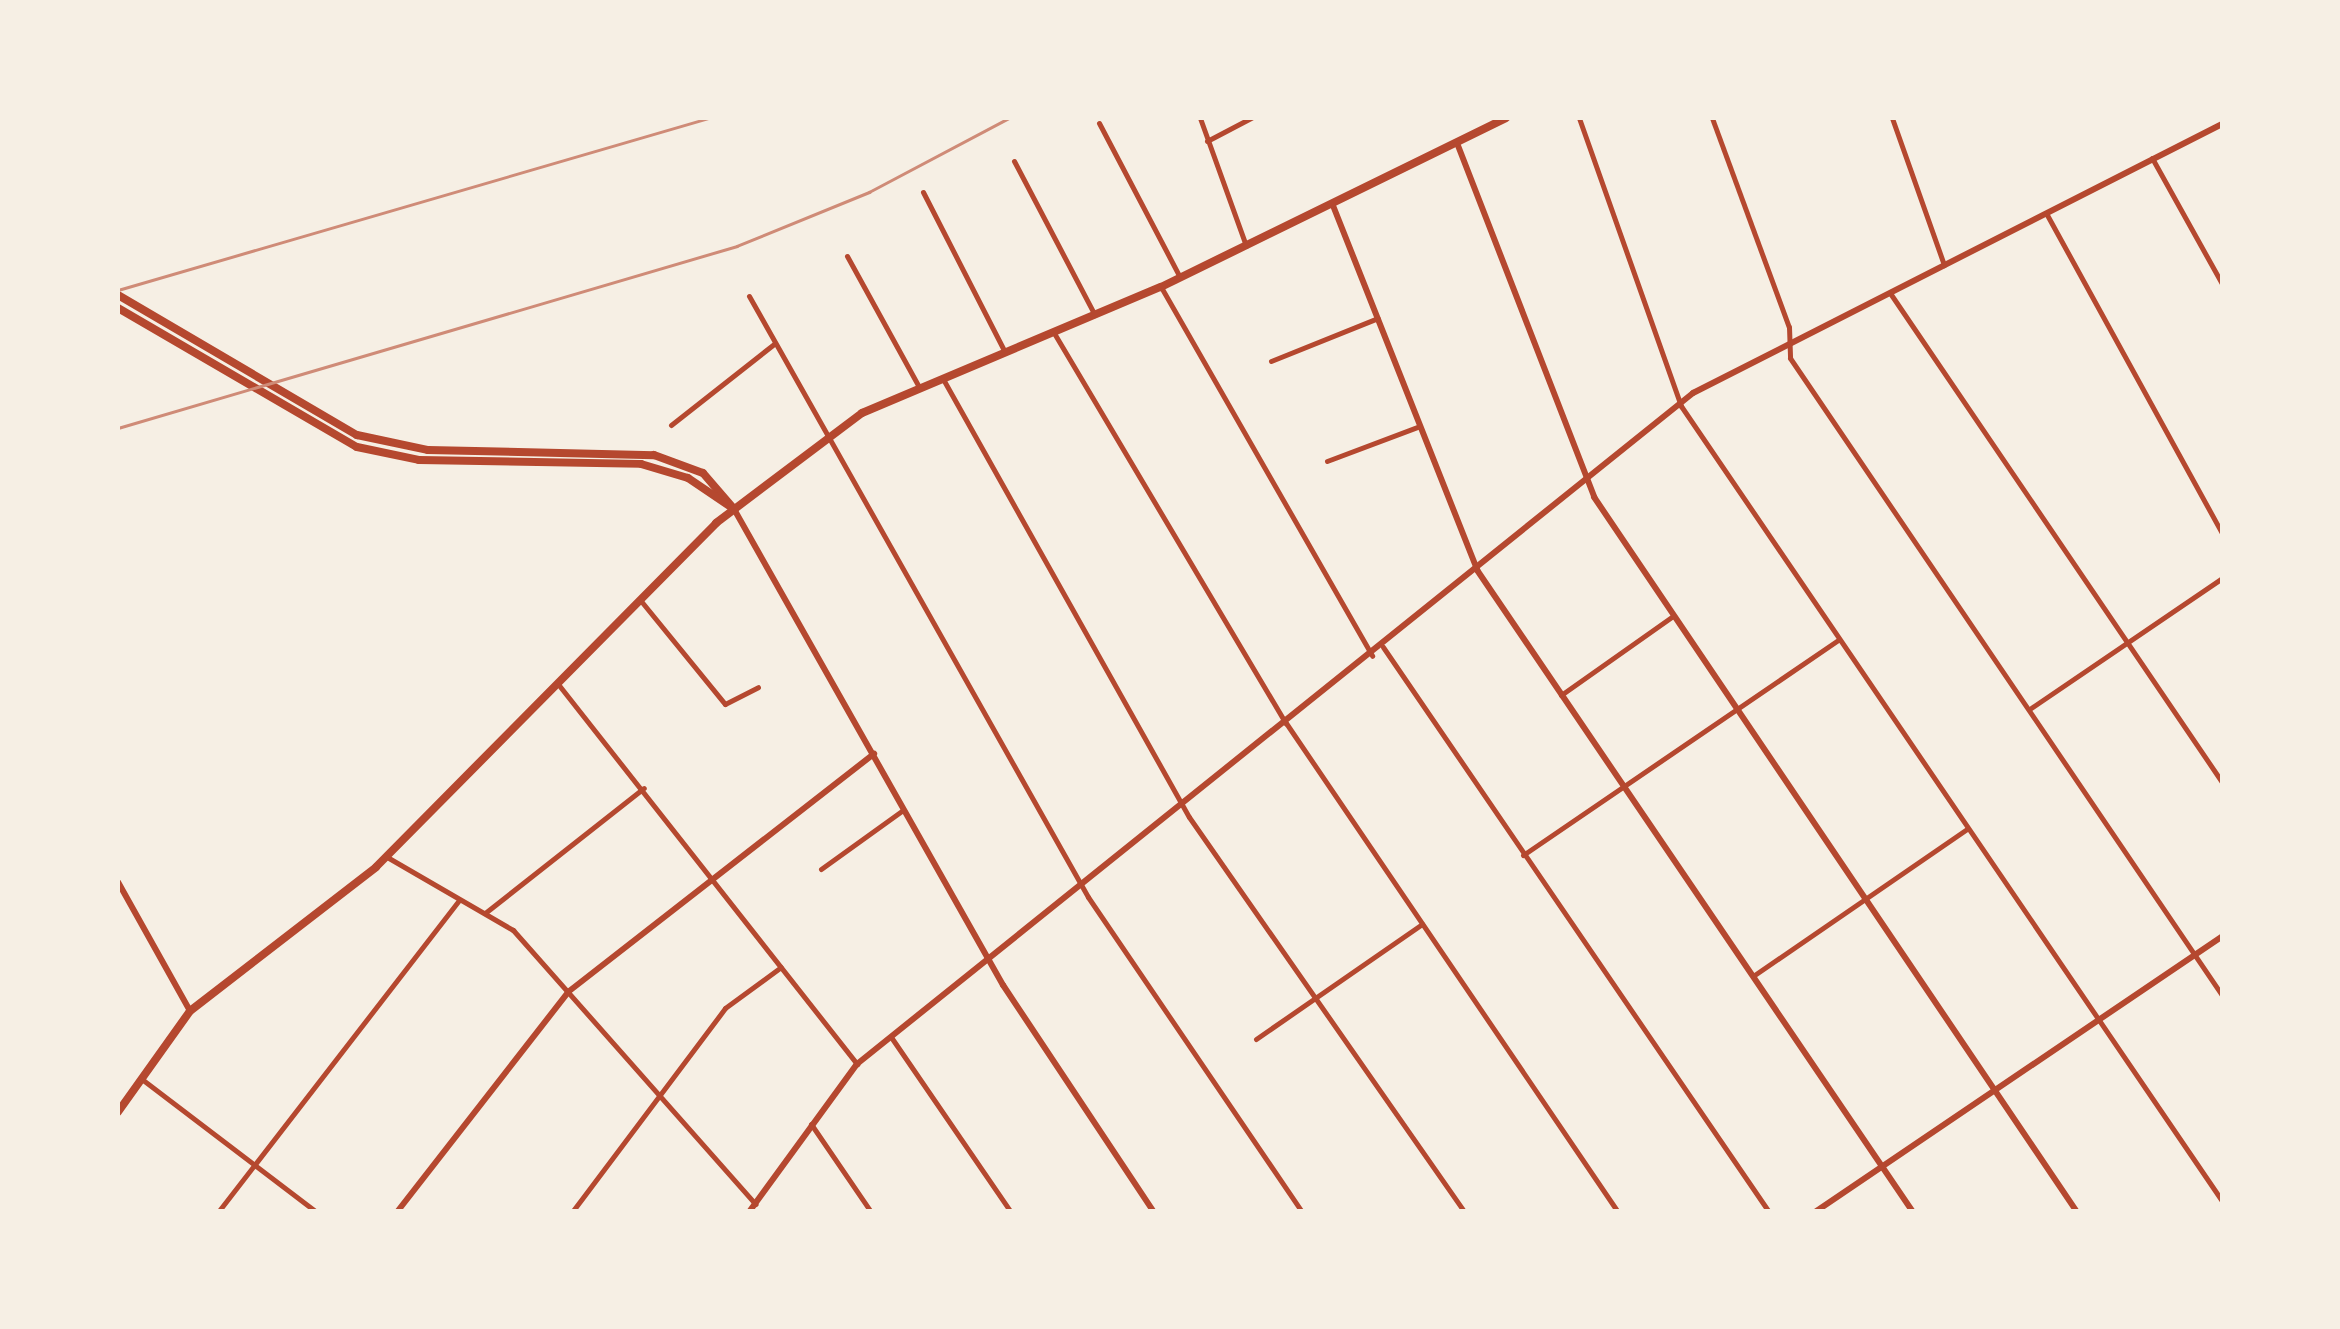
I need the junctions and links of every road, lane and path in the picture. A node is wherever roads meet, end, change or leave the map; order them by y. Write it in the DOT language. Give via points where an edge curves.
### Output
graph roads {
  1 [pos="1200,118"];
  2 [pos="1252,118"];
  3 [pos="1506,118"];
  4 [pos="1579,118"];
  5 [pos="1712,118"];
  6 [pos="1892,118"];
  7 [pos="1099,123"];
  8 [pos="2222,124"];
  9 [pos="1207,141"];
  10 [pos="1456,143"];
  11 [pos="2152,158"];
  12 [pos="1014,161"];
  13 [pos="924,192"];
  14 [pos="1332,203"];
  15 [pos="2046,214"];
  16 [pos="1246,246"];
  17 [pos="846,256"];
  18 [pos="1944,265"];
  19 [pos="1180,278"];
  20 [pos="2222,284"];
  21 [pos="1161,287"];
  22 [pos="1890,293"];
  23 [pos="118,295"];
  24 [pos="749,296"];
  25 [pos="118,308"];
  26 [pos="1095,314"];
  27 [pos="1378,318"];
  28 [pos="1054,333"];
  29 [pos="774,344"];
  30 [pos="1790,344"];
  31 [pos="1004,352"];
  32 [pos="1272,360"];
  33 [pos="942,376"];
  34 [pos="918,385"];
  35 [pos="1680,406"];
  36 [pos="671,425"];
  37 [pos="1420,426"];
  38 [pos="828,439"];
  39 [pos="1327,461"];
  40 [pos="1589,479"];
  41 [pos="734,509"];
  42 [pos="2222,533"];
  43 [pos="1477,570"];
  44 [pos="2222,578"];
  45 [pos="641,601"];
  46 [pos="1673,616"];
  47 [pos="1838,640"];
  48 [pos="2128,643"];
  49 [pos="1383,647"];
  50 [pos="1372,656"];
  51 [pos="558,684"];
  52 [pos="758,687"];
  53 [pos="1559,696"];
  54 [pos="2032,708"];
  55 [pos="1738,709"];
  56 [pos="1286,723"];
  57 [pos="874,754"];
  58 [pos="2222,782"];
  59 [pos="1622,786"];
  60 [pos="644,788"];
  61 [pos="1184,804"];
  62 [pos="906,808"];
  63 [pos="1967,829"];
  64 [pos="1523,855"];
  65 [pos="387,857"];
  66 [pos="821,869"];
  67 [pos="714,878"];
  68 [pos="1083,880"];
  69 [pos="118,882"];
  70 [pos="1865,897"];
  71 [pos="460,900"];
  72 [pos="485,913"];
  73 [pos="1422,924"];
  74 [pos="2222,936"];
  75 [pos="2195,955"];
  76 [pos="989,958"];
  77 [pos="781,967"];
  78 [pos="1753,976"];
  79 [pos="568,992"];
  80 [pos="2222,995"];
  81 [pos="1316,998"];
  82 [pos="190,1011"];
  83 [pos="2099,1018"];
  84 [pos="891,1036"];
  85 [pos="1256,1039"];
  86 [pos="857,1064"];
  87 [pos="141,1078"];
  88 [pos="1996,1090"];
  89 [pos="659,1096"];
  90 [pos="118,1112"];
  91 [pos="811,1124"];
  92 [pos="254,1165"];
  93 [pos="1884,1168"];
  94 [pos="2222,1202"];
  95 [pos="755,1204"];
  96 [pos="218,1212"];
  97 [pos="316,1212"];
  98 [pos="397,1212"];
  99 [pos="572,1212"];
  100 [pos="749,1212"];
  101 [pos="871,1212"];
  102 [pos="1011,1212"];
  103 [pos="1154,1212"];
  104 [pos="1302,1212"];
  105 [pos="1465,1212"];
  106 [pos="1618,1212"];
  107 [pos="1768,1212"];
  108 [pos="1815,1212"];
  109 [pos="1913,1212"];
  110 [pos="2077,1212"];
  1 -- 9 [label="street"];
  2 -- 9 [label="street"];
  3 -- 10 [label="main road"];
  4 -- 35 [label="street"];
  5 -- 30 [label="street"];
  6 -- 18 [label="street"];
  7 -- 19 [label="street"];
  8 -- 11 [label="street"];
  9 -- 16 [label="street"];
  10 -- 14 [label="main road"];
  10 -- 40 [label="street"];
  11 -- 15 [label="street"];
  11 -- 20 [label="street"];
  12 -- 26 [label="street"];
  13 -- 31 [label="street"];
  14 -- 16 [label="main road"];
  14 -- 27 [label="street"];
  15 -- 18 [label="street"];
  15 -- 42 [label="street"];
  16 -- 19 [label="main road"];
  17 -- 34 [label="street"];
  18 -- 22 [label="street"];
  19 -- 21 [label="main road"];
  21 -- 26 [label="main road"];
  21 -- 50 [label="street"];
  22 -- 30 [label="street"];
  22 -- 48 [label="street"];
  23 -- 41 [label="main road" via="310,414 370,439 428,450 643,452 703,473"];
  24 -- 29 [label="street"];
  25 -- 41 [label="main road" via="307,425 369,450 434,461 641,464 688,478"];
  26 -- 28 [label="main road"];
  27 -- 32 [label="street"];
  27 -- 37 [label="street"];
  28 -- 31 [label="main road"];
  28 -- 56 [label="street"];
  29 -- 36 [label="street"];
  29 -- 38 [label="street"];
  30 -- 35 [label="street"];
  30 -- 54 [label="street" via="1790,358"];
  31 -- 33 [label="main road"];
  33 -- 34 [label="main road"];
  33 -- 61 [label="street"];
  34 -- 38 [label="main road"];
  35 -- 40 [label="street"];
  35 -- 47 [label="street"];
  37 -- 39 [label="street"];
  37 -- 43 [label="street"];
  38 -- 41 [label="main road"];
  38 -- 68 [label="street"];
  40 -- 43 [label="street"];
  40 -- 46 [label="street"];
  41 -- 45 [label="main road"];
  41 -- 57 [label="street"];
  43 -- 49 [label="street"];
  43 -- 53 [label="street"];
  44 -- 48 [label="street"];
  45 -- 51 [label="main road"];
  45 -- 52 [label="street" via="724,704"];
  46 -- 53 [label="street"];
  46 -- 55 [label="street"];
  47 -- 55 [label="street"];
  47 -- 63 [label="street"];
  48 -- 54 [label="street"];
  48 -- 58 [label="street"];
  49 -- 50 [label="street"];
  49 -- 64 [label="street"];
  50 -- 56 [label="street"];
  51 -- 60 [label="street"];
  51 -- 65 [label="main road"];
  53 -- 59 [label="street"];
  54 -- 75 [label="street"];
  55 -- 59 [label="street"];
  55 -- 70 [label="street"];
  56 -- 61 [label="street"];
  56 -- 73 [label="street"];
  57 -- 62 [label="street"];
  57 -- 67 [label="street"];
  59 -- 64 [label="street"];
  59 -- 78 [label="street"];
  60 -- 67 [label="street"];
  60 -- 72 [label="street"];
  61 -- 68 [label="street"];
  61 -- 81 [label="street"];
  62 -- 66 [label="street"];
  62 -- 76 [label="street"];
  63 -- 70 [label="street"];
  63 -- 83 [label="street"];
  64 -- 107 [label="street"];
  65 -- 71 [label="street"];
  65 -- 82 [label="main road"];
  67 -- 77 [label="street"];
  67 -- 79 [label="street"];
  68 -- 76 [label="street"];
  68 -- 104 [label="street"];
  69 -- 82 [label="street"];
  70 -- 78 [label="street"];
  70 -- 88 [label="street"];
  71 -- 72 [label="street"];
  71 -- 92 [label="street"];
  72 -- 79 [label="street" via="513,930"];
  73 -- 81 [label="street"];
  73 -- 106 [label="street"];
  74 -- 75 [label="street"];
  75 -- 80 [label="street"];
  75 -- 83 [label="street"];
  76 -- 84 [label="street"];
  76 -- 103 [label="street"];
  77 -- 86 [label="street"];
  77 -- 89 [label="street" via="725,1008"];
  78 -- 93 [label="street"];
  79 -- 89 [label="street"];
  79 -- 98 [label="street"];
  81 -- 85 [label="street"];
  81 -- 105 [label="street"];
  82 -- 87 [label="main road"];
  83 -- 88 [label="street"];
  83 -- 94 [label="street"];
  84 -- 86 [label="street"];
  84 -- 102 [label="street"];
  86 -- 91 [label="street"];
  87 -- 90 [label="main road"];
  87 -- 92 [label="street"];
  88 -- 93 [label="street"];
  88 -- 110 [label="street"];
  89 -- 95 [label="street"];
  89 -- 99 [label="street"];
  91 -- 95 [label="street"];
  91 -- 101 [label="street"];
  92 -- 96 [label="street"];
  92 -- 97 [label="street"];
  93 -- 108 [label="street"];
  93 -- 109 [label="street"];
  95 -- 100 [label="street"];
}
